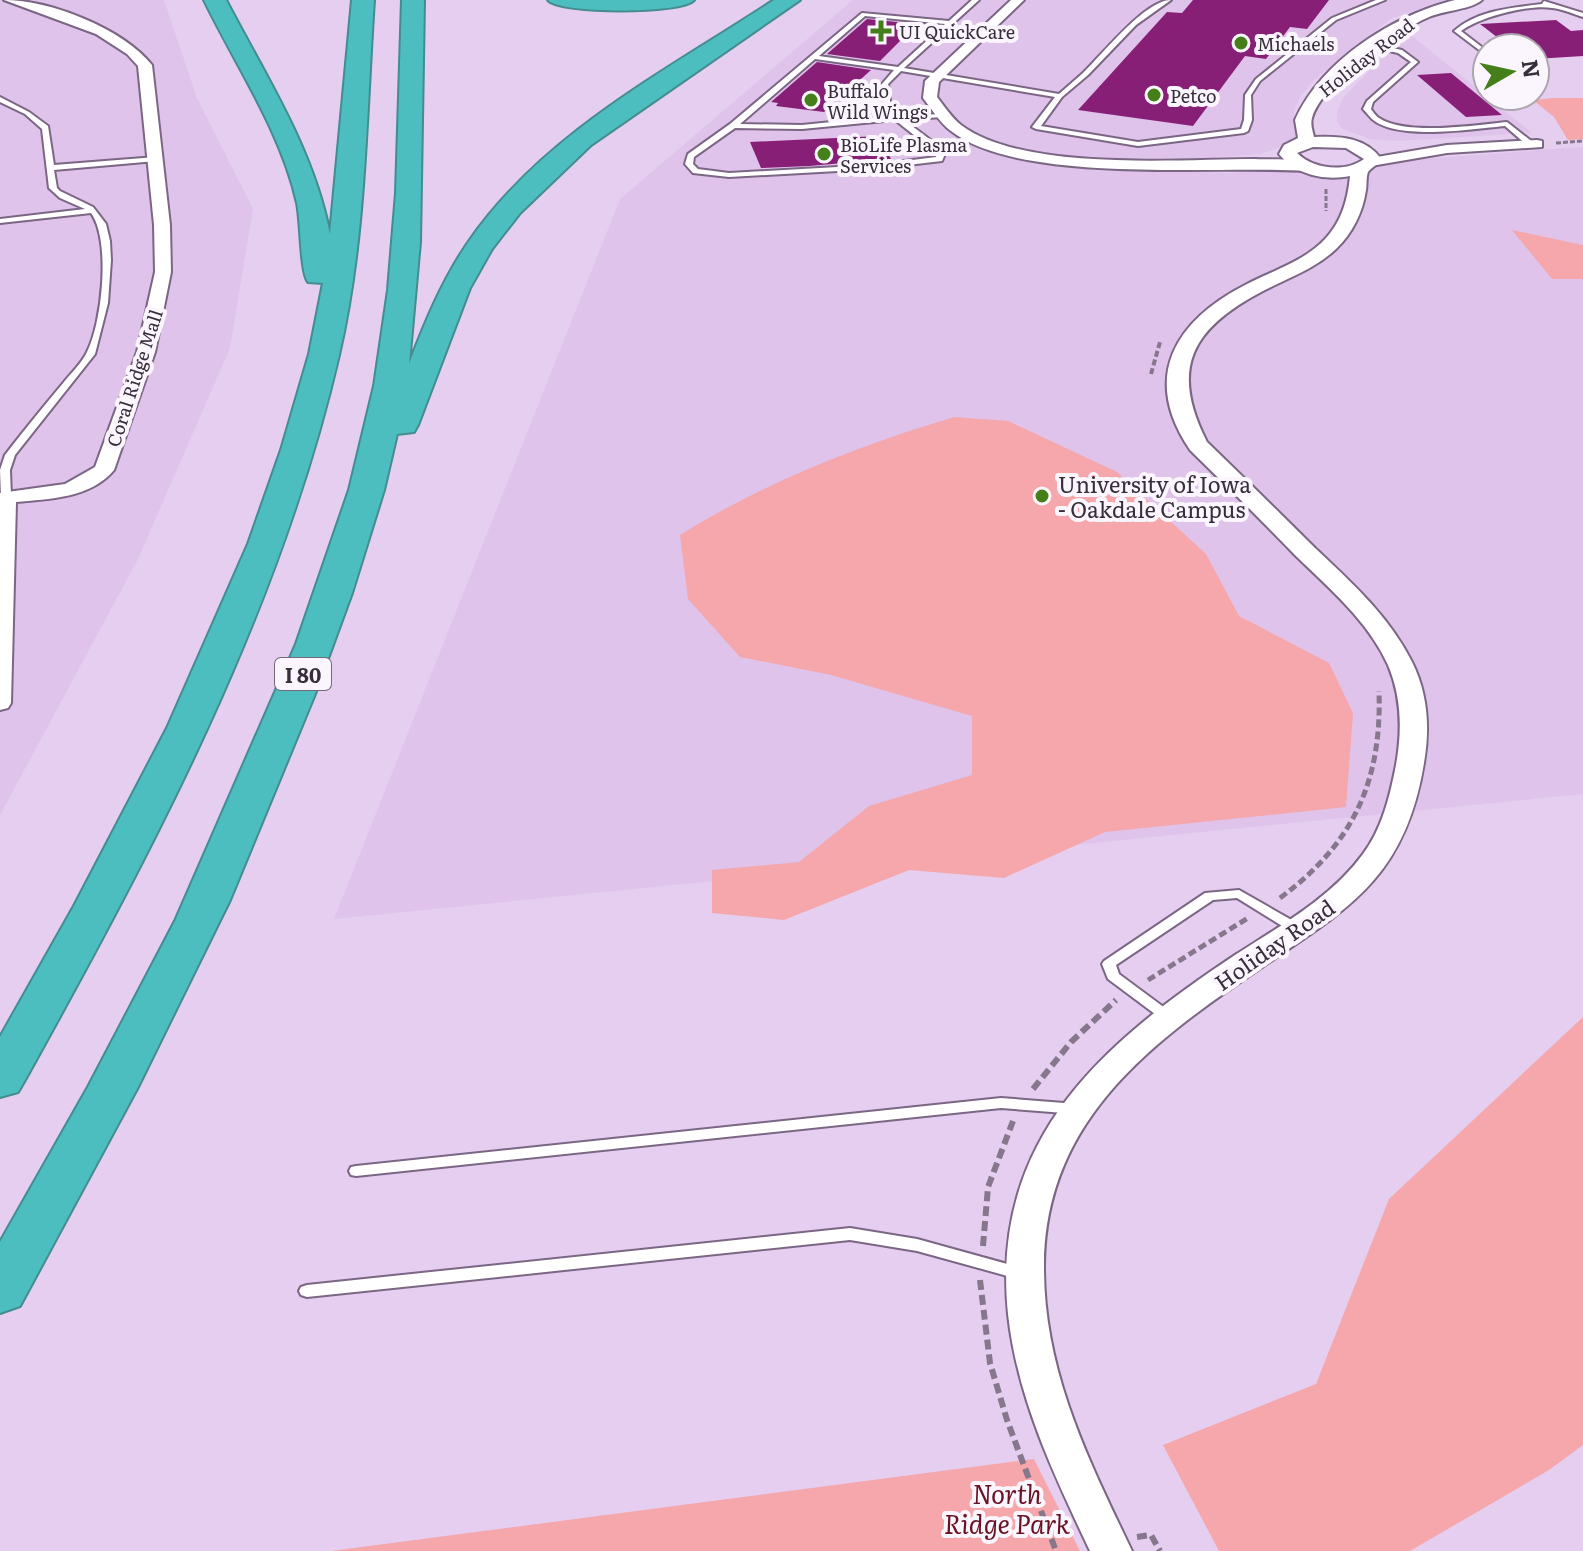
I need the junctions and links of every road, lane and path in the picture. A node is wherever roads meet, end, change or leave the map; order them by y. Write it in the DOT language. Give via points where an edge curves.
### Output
graph roads {
  1 [pos="10,0"];
  2 [pos="36,0"];
  3 [pos="215,0"];
  4 [pos="363,0"];
  5 [pos="413,0"];
  6 [pos="559,0"];
  7 [pos="683,0"];
  8 [pos="789,0"];
  9 [pos="976,0"];
  10 [pos="1018,0"];
  11 [pos="1168,0"];
  12 [pos="1382,0"];
  13 [pos="1475,0"];
  14 [pos="1533,0"];
  15 [pos="1550,5"];
  16 [pos="1583,15"];
  17 [pos="70,19"];
  18 [pos="950,23"];
  19 [pos="1471,42"];
  20 [pos="1373,46"];
  21 [pos="814,57"];
  22 [pos="899,69"];
  23 [pos="939,73"];
  24 [pos="1060,96"];
  25 [pos="0,99"];
  26 [pos="1310,107"];
  27 [pos="941,115"];
  28 [pos="897,118"];
  29 [pos="733,126"];
  30 [pos="1583,141"];
  31 [pos="1534,144"];
  32 [pos="1351,145"];
  33 [pos="1296,146"];
  34 [pos="1447,149"];
  35 [pos="156,159"];
  36 [pos="1211,163"];
  37 [pos="1366,165"];
  38 [pos="50,168"];
  39 [pos="1317,173"];
  40 [pos="1352,207"];
  41 [pos="94,211"];
  42 [pos="1326,216"];
  43 [pos="0,221"];
  44 [pos="1166,333"];
  45 [pos="1151,378"];
  46 [pos="301,438"];
  47 [pos="6,497"];
  48 [pos="332,592"];
  49 [pos="1379,683"];
  50 [pos="0,703"];
  51 [pos="1264,908"];
  52 [pos="1297,929"];
  53 [pos="1132,990"];
  54 [pos="1168,1017"];
  55 [pos="0,1080"];
  56 [pos="1023,1105"];
  57 [pos="1077,1109"];
  58 [pos="356,1171"];
  59 [pos="982,1263"];
  60 [pos="1025,1275"];
  61 [pos="0,1291"];
  62 [pos="307,1291"];
  63 [pos="1122,1544"];
  64 [pos="1056,1551"];
  65 [pos="1160,1551"];
  1 -- 17 [label="street, Coral Ridge Mall"];
  2 -- 17 [label="street, Coral Ridge Mall"];
  3 -- 46 [label="highway" via="301,168 317,233 317,291"];
  4 -- 46 [label="highway" via="337,281"];
  5 -- 48 [label="highway, I 80" via="402,310 374,459"];
  6 -- 7 [label="highway"];
  8 -- 48 [label="highway" via="592,133 502,217 462,277 442,321"];
  9 -- 18 [label="lane"];
  10 -- 23 [label="street"];
  11 -- 24 [label="lane" via="1134,24"];
  12 -- 24 [label="lane" via="1334,19 1258,80 1248,95 1244,131 1138,144 1036,127"];
  13 -- 20 [label="street, Holiday Road" via="1419,16"];
  14 -- 15 [label="lane"];
  15 -- 16 [label="lane"];
  15 -- 19 [label="lane" via="1491,14 1464,25 1457,31"];
  17 -- 35 [label="street, Coral Ridge Mall" via="126,46 145,65"];
  18 -- 21 [label="lane" via="864,14"];
  18 -- 22 [label="lane"];
  20 -- 26 [label="street, Holiday Road" via="1325,84"];
  20 -- 31 [label="lane" via="1400,51 1415,62 1370,101 1367,109 1375,120 1409,129 1507,124"];
  21 -- 22 [label="lane"];
  21 -- 29 [label="lane"];
  22 -- 23 [label="lane"];
  22 -- 28 [label="lane" via="885,84 888,110"];
  23 -- 24 [label="lane"];
  23 -- 27 [label="street" via="929,89"];
  25 -- 38 [label="lane" via="45,128"];
  26 -- 32 [label="street, Holiday Road" via="1319,127"];
  26 -- 33 [label="street, Holiday Road" via="1302,122 1306,138"];
  27 -- 28 [label="lane"];
  27 -- 36 [label="street" via="988,143 1034,156 1115,166"];
  28 -- 29 [label="lane" via="802,127"];
  28 -- 29 [label="lane" via="937,149 939,159 729,175 708,175 691,167 691,156"];
  30 -- 31 [label="path"];
  31 -- 34 [label="street"];
  32 -- 33 [label="street"];
  32 -- 34 [label="street"];
  32 -- 37 [label="street, Holiday Road" via="1371,155"];
  33 -- 36 [label="street"];
  33 -- 39 [label="street" via="1288,154 1291,159"];
  34 -- 37 [label="street"];
  35 -- 38 [label="lane"];
  35 -- 47 [label="street, Coral Ridge Mall" via="164,247 160,297 104,470 67,490"];
  36 -- 39 [label="street" via="1271,163"];
  37 -- 39 [label="street"];
  37 -- 40 [label="street, Holiday Road" via="1357,177"];
  38 -- 41 [label="lane" via="58,194"];
  39 -- 40 [label="street" via="1338,183"];
  39 -- 42 [label="path" via="1327,193"];
  40 -- 52 [label="street, Holiday Road" via="1342,232 1316,257 1233,299 1201,324 1176,371 1179,407 1198,445 1365,610 1388,639 1412,694 1411,760 1396,822 1367,871 1334,904"];
  41 -- 43 [label="lane"];
  41 -- 47 [label="lane" via="107,253 98,336 91,354 10,455"];
  44 -- 45 [label="path" via="1151,365"];
  46 -- 55 [label="highway" via="269,534 174,757 84,933"];
  47 -- 50 [label="street"];
  48 -- 61 [label="highway, I 80" via="290,708 180,960"];
  49 -- 51 [label="path" via="1382,715 1362,808 1324,865"];
  51 -- 52 [label="lane"];
  51 -- 53 [label="path"];
  51 -- 53 [label="lane" via="1239,894 1210,896 1109,964 1113,976"];
  52 -- 54 [label="street, Holiday Road"];
  53 -- 54 [label="lane"];
  53 -- 56 [label="path" via="1081,1030 1049,1064"];
  54 -- 57 [label="street, Holiday Road" via="1102,1075"];
  56 -- 57 [label="lane"];
  56 -- 58 [label="lane" via="1001,1103"];
  56 -- 59 [label="path" via="1010,1125 988,1187"];
  57 -- 60 [label="street, Holiday Road" via="1045,1173 1032,1215"];
  59 -- 60 [label="lane"];
  59 -- 62 [label="lane" via="850,1234"];
  59 -- 64 [label="path" via="979,1290 990,1363"];
  60 -- 63 [label="street, Holiday Road" via="1029,1338 1044,1404 1077,1485"];
  63 -- 65 [label="path" via="1151,1535"];
}
